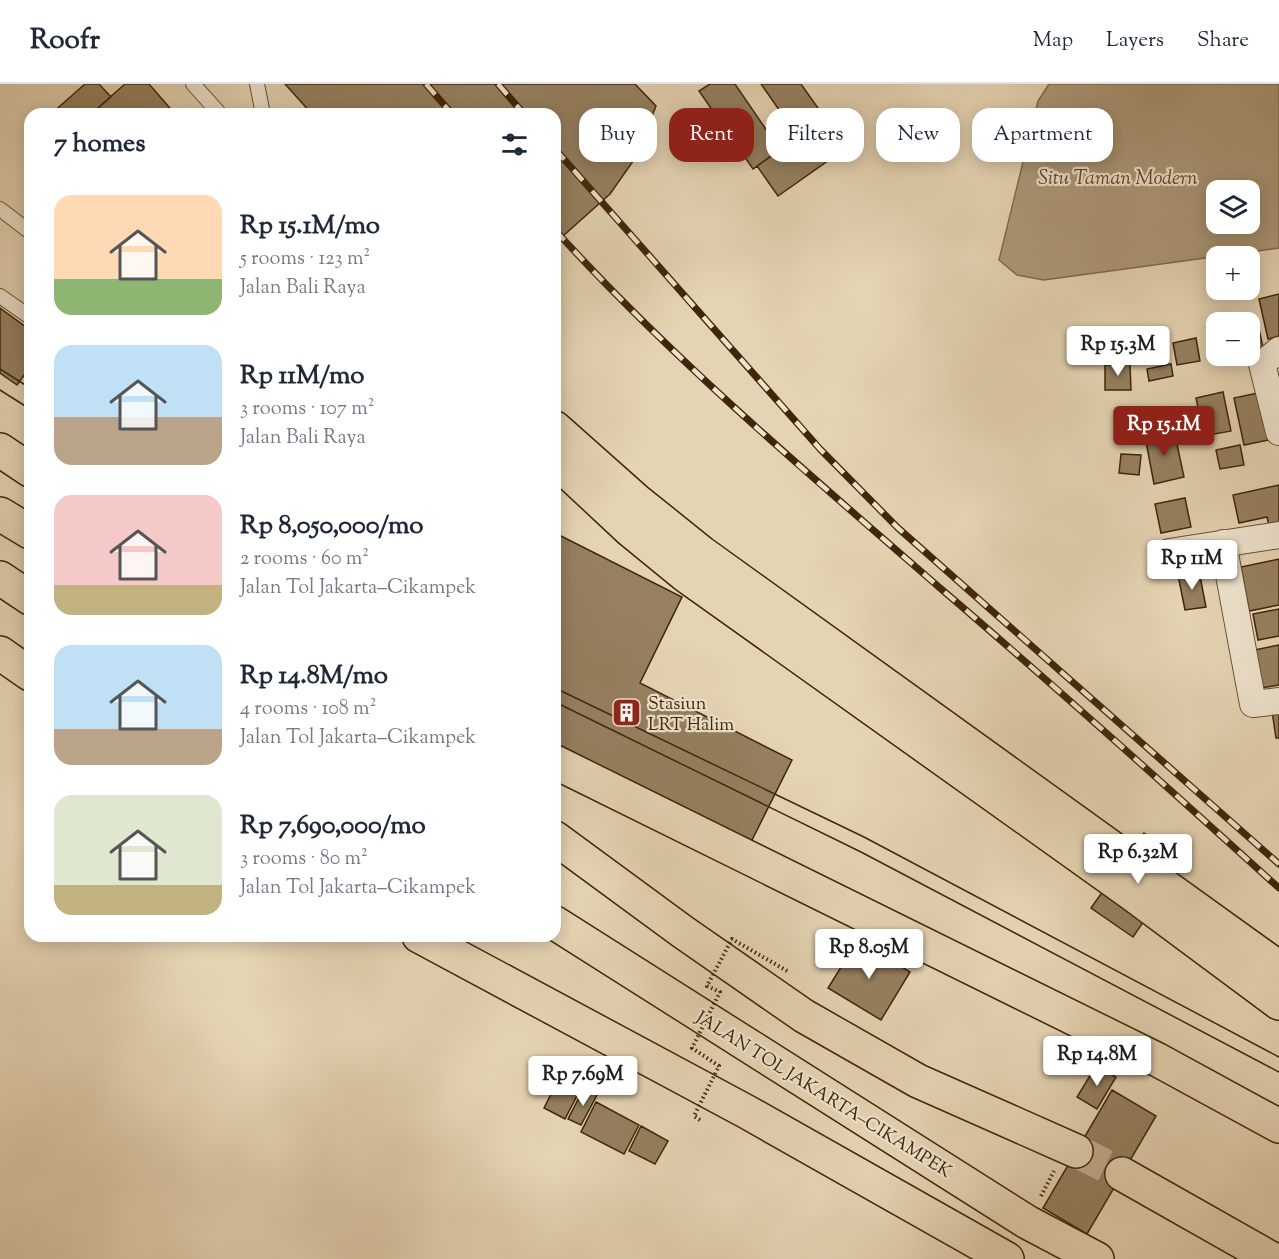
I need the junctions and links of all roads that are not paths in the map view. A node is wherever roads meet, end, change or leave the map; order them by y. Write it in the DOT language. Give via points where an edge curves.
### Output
graph roads {
  1 [pos="193,84"];
  2 [pos="257,84"];
  3 [pos="215,108"];
  4 [pos="262,108"];
  5 [pos="0,209"];
  6 [pos="24,227"];
  7 [pos="0,296"];
  8 [pos="24,313"];
  9 [pos="1279,350"];
  10 [pos="1279,432"];
  11 [pos="561,433"];
  12 [pos="0,450"];
  13 [pos="24,466"];
  14 [pos="561,466"];
  15 [pos="0,514"];
  16 [pos="24,528"];
  17 [pos="1279,535"];
  18 [pos="1223,543"];
  19 [pos="1169,552"];
  20 [pos="0,578"];
  21 [pos="24,594"];
  22 [pos="0,653"];
  23 [pos="24,670"];
  24 [pos="1279,701"];
  25 [pos="561,765"];
  26 [pos="561,842"];
  27 [pos="561,927"];
  28 [pos="430,942"];
  29 [pos="1279,968"];
  30 [pos="1279,1002"];
  31 [pos="1279,1125"];
  32 [pos="1071,1149"];
  33 [pos="1122,1174"];
  34 [pos="1007,1259"];
  35 [pos="1097,1259"];
  36 [pos="1272,1259"];
  1 -- 3 [label="lane"];
  2 -- 4 [label="lane"];
  5 -- 6 [label="lane"];
  7 -- 8 [label="lane"];
  9 -- 10 [label="street" via="1262,364"];
  11 -- 29 [label="highway" via="702,553"];
  12 -- 13 [label="highway"];
  14 -- 30 [label="highway" via="685,575"];
  15 -- 16 [label="highway"];
  17 -- 18 [label="street"];
  18 -- 19 [label="street"];
  18 -- 24 [label="street" via="1253,704"];
  20 -- 21 [label="highway"];
  22 -- 23 [label="highway"];
  25 -- 31 [label="highway" via="1158,1060"];
  26 -- 32 [label="highway" via="804,1016 918,1081"];
  27 -- 35 [label="highway, JALAN TOL JAKARTA–CIKAMPEK" via="1027,1222"];
  28 -- 34 [label="highway" via="747,1112"];
  33 -- 36 [label="highway"];
}
